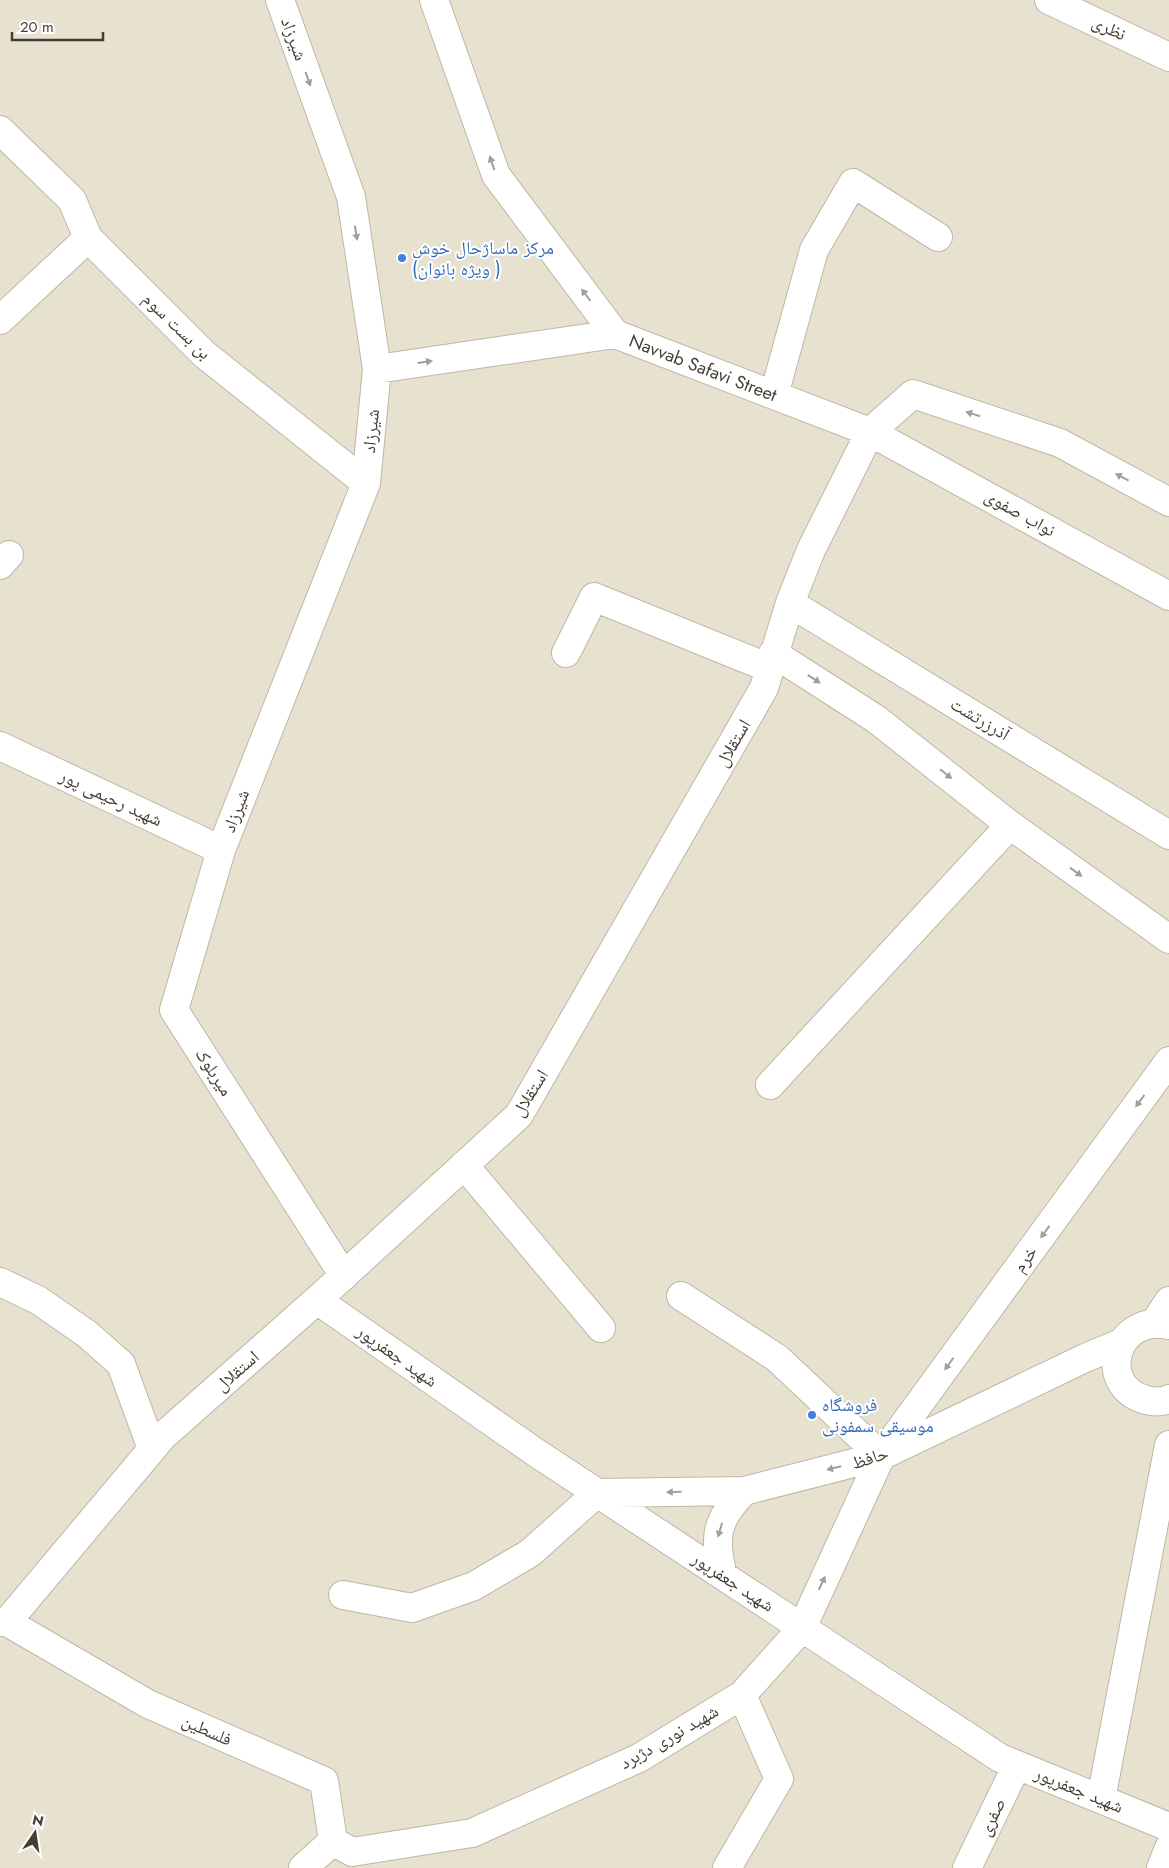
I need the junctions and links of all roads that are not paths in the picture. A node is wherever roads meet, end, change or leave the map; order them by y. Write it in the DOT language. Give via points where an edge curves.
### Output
graph roads {
  1 [pos="280,0"];
  2 [pos="434,0"];
  3 [pos="1049,0"];
  4 [pos="1169,57"];
  5 [pos="0,130"];
  6 [pos="938,237"];
  7 [pos="88,238"];
  8 [pos="0,320"];
  9 [pos="615,334"];
  10 [pos="377,369"];
  11 [pos="774,395"];
  12 [pos="870,432"];
  13 [pos="366,483"];
  14 [pos="1168,498"];
  15 [pos="1169,596"];
  16 [pos="790,603"];
  17 [pos="566,653"];
  18 [pos="771,660"];
  19 [pos="0,746"];
  20 [pos="1010,825"];
  21 [pos="1169,835"];
  22 [pos="221,850"];
  23 [pos="1169,939"];
  24 [pos="1169,1061"];
  25 [pos="770,1085"];
  26 [pos="464,1165"];
  27 [pos="344,1276"];
  28 [pos="0,1282"];
  29 [pos="682,1296"];
  30 [pos="317,1300"];
  31 [pos="1164,1316"];
  32 [pos="601,1328"];
  33 [pos="1122,1343"];
  34 [pos="1168,1404"];
  35 [pos="1169,1445"];
  36 [pos="152,1449"];
  37 [pos="881,1456"];
  38 [pos="744,1491"];
  39 [pos="597,1493"];
  40 [pos="723,1576"];
  41 [pos="343,1595"];
  42 [pos="3,1622"];
  43 [pos="802,1628"];
  44 [pos="742,1695"];
  45 [pos="1017,1765"];
  46 [pos="1101,1799"];
  47 [pos="1169,1827"];
  48 [pos="333,1842"];
  49 [pos="1169,1848"];
  50 [pos="303,1868"];
  51 [pos="727,1868"];
  52 [pos="967,1868"];
  53 [pos="1161,1868"];
  1 -- 10 [label="street, شیرزاد, one-way" via="351,197"];
  9 -- 2 [label="street, Navvab Safavi Street, one-way" via="496,175"];
  3 -- 4 [label="street, نظری"];
  5 -- 7 [label="street" via="72,200"];
  6 -- 11 [label="street" via="853,184 814,250"];
  7 -- 8 [label="street"];
  7 -- 13 [label="street, بن بست سوم" via="204,354"];
  10 -- 9 [label="street, one-way"];
  9 -- 11 [label="street, Navvab Safavi Street"];
  10 -- 13 [label="street, شیرزاد"];
  11 -- 12 [label="street, Navvab Safavi Street"];
  14 -- 12 [label="street, one-way" via="1060,443 913,394"];
  12 -- 15 [label="street, نواب صفوی"];
  12 -- 16 [label="street, استقلال" via="812,550"];
  13 -- 22 [label="street, شیرزاد"];
  16 -- 18 [label="street, استقلال"];
  16 -- 21 [label="street, آذرزرتشت"];
  17 -- 18 [label="street" via="594,596"];
  18 -- 20 [label="street, one-way" via="876,718"];
  18 -- 26 [label="street, استقلال" via="764,688 519,1116"];
  19 -- 22 [label="street, شهید رحیمی پور"];
  20 -- 23 [label="street, one-way"];
  20 -- 25 [label="street"];
  22 -- 27 [label="street, میربلوک" via="174,1010"];
  24 -- 37 [label="street, خرم, one-way"];
  26 -- 27 [label="street, استقلال"];
  26 -- 32 [label="street"];
  27 -- 30 [label="street, استقلال"];
  28 -- 36 [label="street" via="38,1300 87,1334 121,1364"];
  29 -- 37 [label="street" via="777,1358"];
  30 -- 36 [label="street, استقلال"];
  30 -- 39 [label="street, شهید جعفرپور"];
  31 -- 33 [label="street" via="1130,1332"];
  33 -- 34 [label="street" via="1117,1355 1117,1368 1129,1392 1152,1402"];
  33 -- 37 [label="street, حافظ"];
  35 -- 46 [label="street"];
  36 -- 42 [label="street, استقلال"];
  37 -- 38 [label="street, حافظ, one-way"];
  43 -- 37 [label="street, شهید نوری دژبرد, one-way"];
  38 -- 39 [label="street, حافظ, one-way"];
  38 -- 40 [label="street, one-way" via="730,1506 719,1530 717,1550"];
  39 -- 40 [label="street, شهید جعفرپور"];
  39 -- 41 [label="street" via="530,1554 474,1586 412,1608"];
  40 -- 43 [label="street, شهید جعفرپور"];
  42 -- 48 [label="street, فلسطین" via="148,1704 324,1781"];
  43 -- 44 [label="street, شهید نوری دژبرد"];
  43 -- 45 [label="street, شهید جعفرپور" via="1000,1758"];
  44 -- 48 [label="street, شهید نوری دژبرد" via="640,1758 472,1833 352,1852"];
  44 -- 51 [label="street" via="779,1779"];
  45 -- 46 [label="street, شهید جعفرپور"];
  45 -- 52 [label="street, صفری"];
  46 -- 47 [label="street, شهید جعفرپور"];
  48 -- 50 [label="street"];
  49 -- 53 [label="street"];
}
